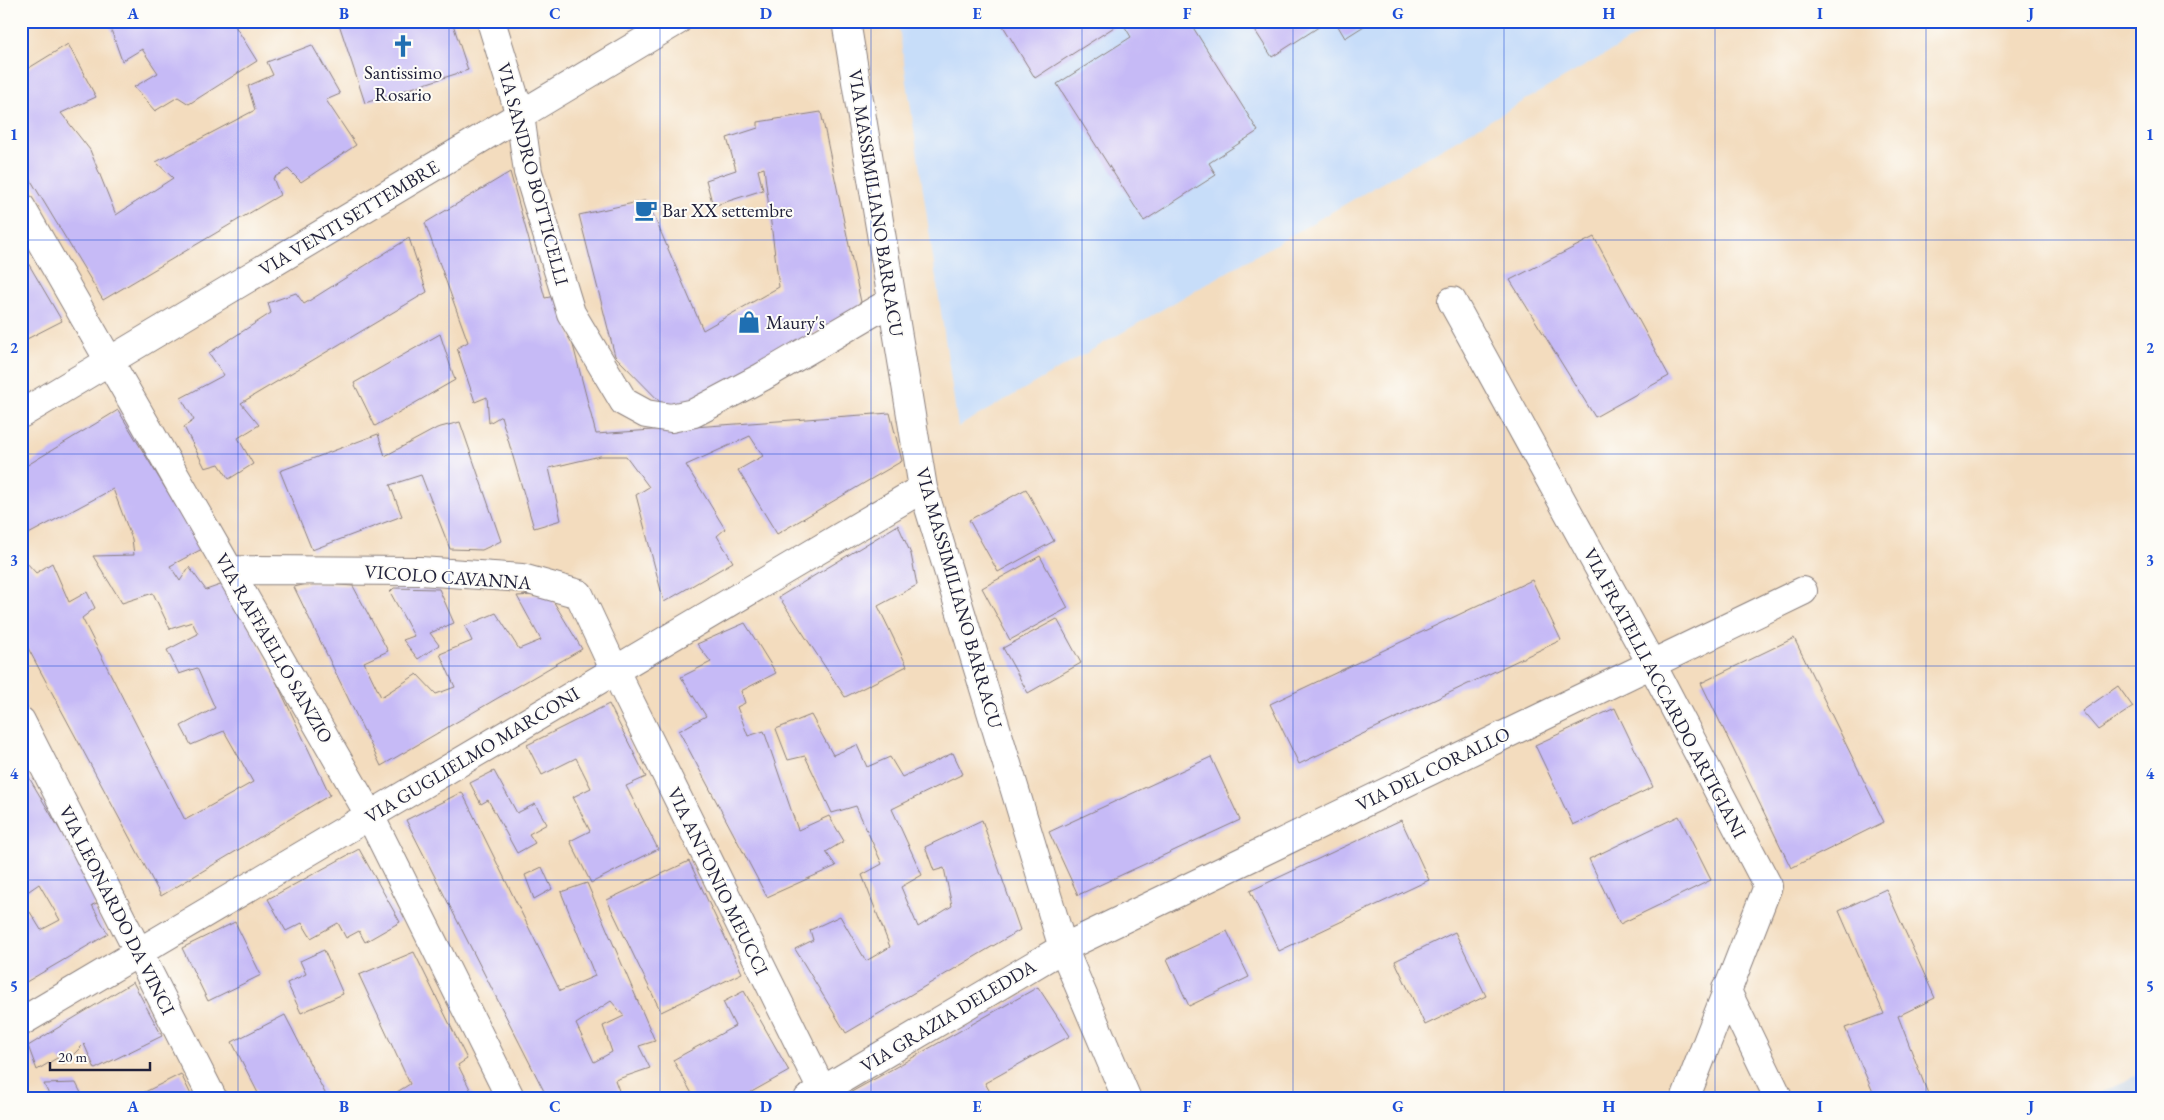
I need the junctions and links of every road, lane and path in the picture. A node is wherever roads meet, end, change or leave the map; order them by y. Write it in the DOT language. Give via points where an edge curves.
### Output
graph roads {
  1 [pos="491,21"];
  2 [pos="676,21"];
  3 [pos="846,21"];
  4 [pos="520,115"];
  5 [pos="21,207"];
  6 [pos="892,301"];
  7 [pos="1452,301"];
  8 [pos="111,361"];
  9 [pos="21,414"];
  10 [pos="924,488"];
  11 [pos="229,570"];
  12 [pos="1803,590"];
  13 [pos="1651,664"];
  14 [pos="615,671"];
  15 [pos="22,724"];
  16 [pos="370,816"];
  17 [pos="1063,948"];
  18 [pos="139,953"];
  19 [pos="1726,989"];
  20 [pos="21,1022"];
  21 [pos="815,1094"];
  22 [pos="214,1099"];
  23 [pos="511,1099"];
  24 [pos="1127,1099"];
  25 [pos="1685,1099"];
  26 [pos="1778,1099"];
  1 -- 4 [label="street, VIA SANDRO BOTTICELLI"];
  2 -- 4 [label="street, VIA VENTI SETTEMBRE"];
  3 -- 6 [label="street, VIA MASSIMILIANO BARRACU"];
  4 -- 6 [label="street, VIA SANDRO BOTTICELLI" via="528,172 571,313 624,402 646,414 671,418 694,413"];
  4 -- 8 [label="street, VIA VENTI SETTEMBRE"];
  5 -- 8 [label="street, VIA RAFFAELLO SANZIO"];
  6 -- 10 [label="street, VIA MASSIMILIANO BARRACU"];
  7 -- 13 [label="street, VIA FRATELLI ACCARDO ARTIGIANI"];
  8 -- 9 [label="street, VIA VENTI SETTEMBRE"];
  8 -- 11 [label="street, VIA RAFFAELLO SANZIO"];
  10 -- 14 [label="street, VIA GUGLIELMO MARCONI"];
  10 -- 17 [label="street, VIA MASSIMILIANO BARRACU"];
  11 -- 14 [label="street, VICOLO CAVANNA" via="420,571 522,578 579,594"];
  11 -- 16 [label="street, VIA RAFFAELLO SANZIO"];
  12 -- 13 [label="street, VIA DEL CORALLO"];
  13 -- 17 [label="street, VIA DEL CORALLO"];
  13 -- 19 [label="street, VIA FRATELLI ACCARDO ARTIGIANI" via="1768,886"];
  14 -- 16 [label="street, VIA GUGLIELMO MARCONI"];
  14 -- 21 [label="street, VIA ANTONIO MEUCCI"];
  15 -- 18 [label="street, VIA LEONARDO DA VINCI"];
  16 -- 18 [label="street, VIA GUGLIELMO MARCONI"];
  16 -- 23 [label="street, VIA RAFFAELLO SANZIO"];
  17 -- 21 [label="street, VIA GRAZIA DELEDDA"];
  17 -- 24 [label="street, VIA MASSIMILIANO BARRACU"];
  18 -- 20 [label="street, VIA GUGLIELMO MARCONI"];
  18 -- 22 [label="street, VIA LEONARDO DA VINCI"];
  19 -- 25 [label="street, VIA FRATELLI ACCARDO ARTIGIANI"];
  19 -- 26 [label="street"];
}
